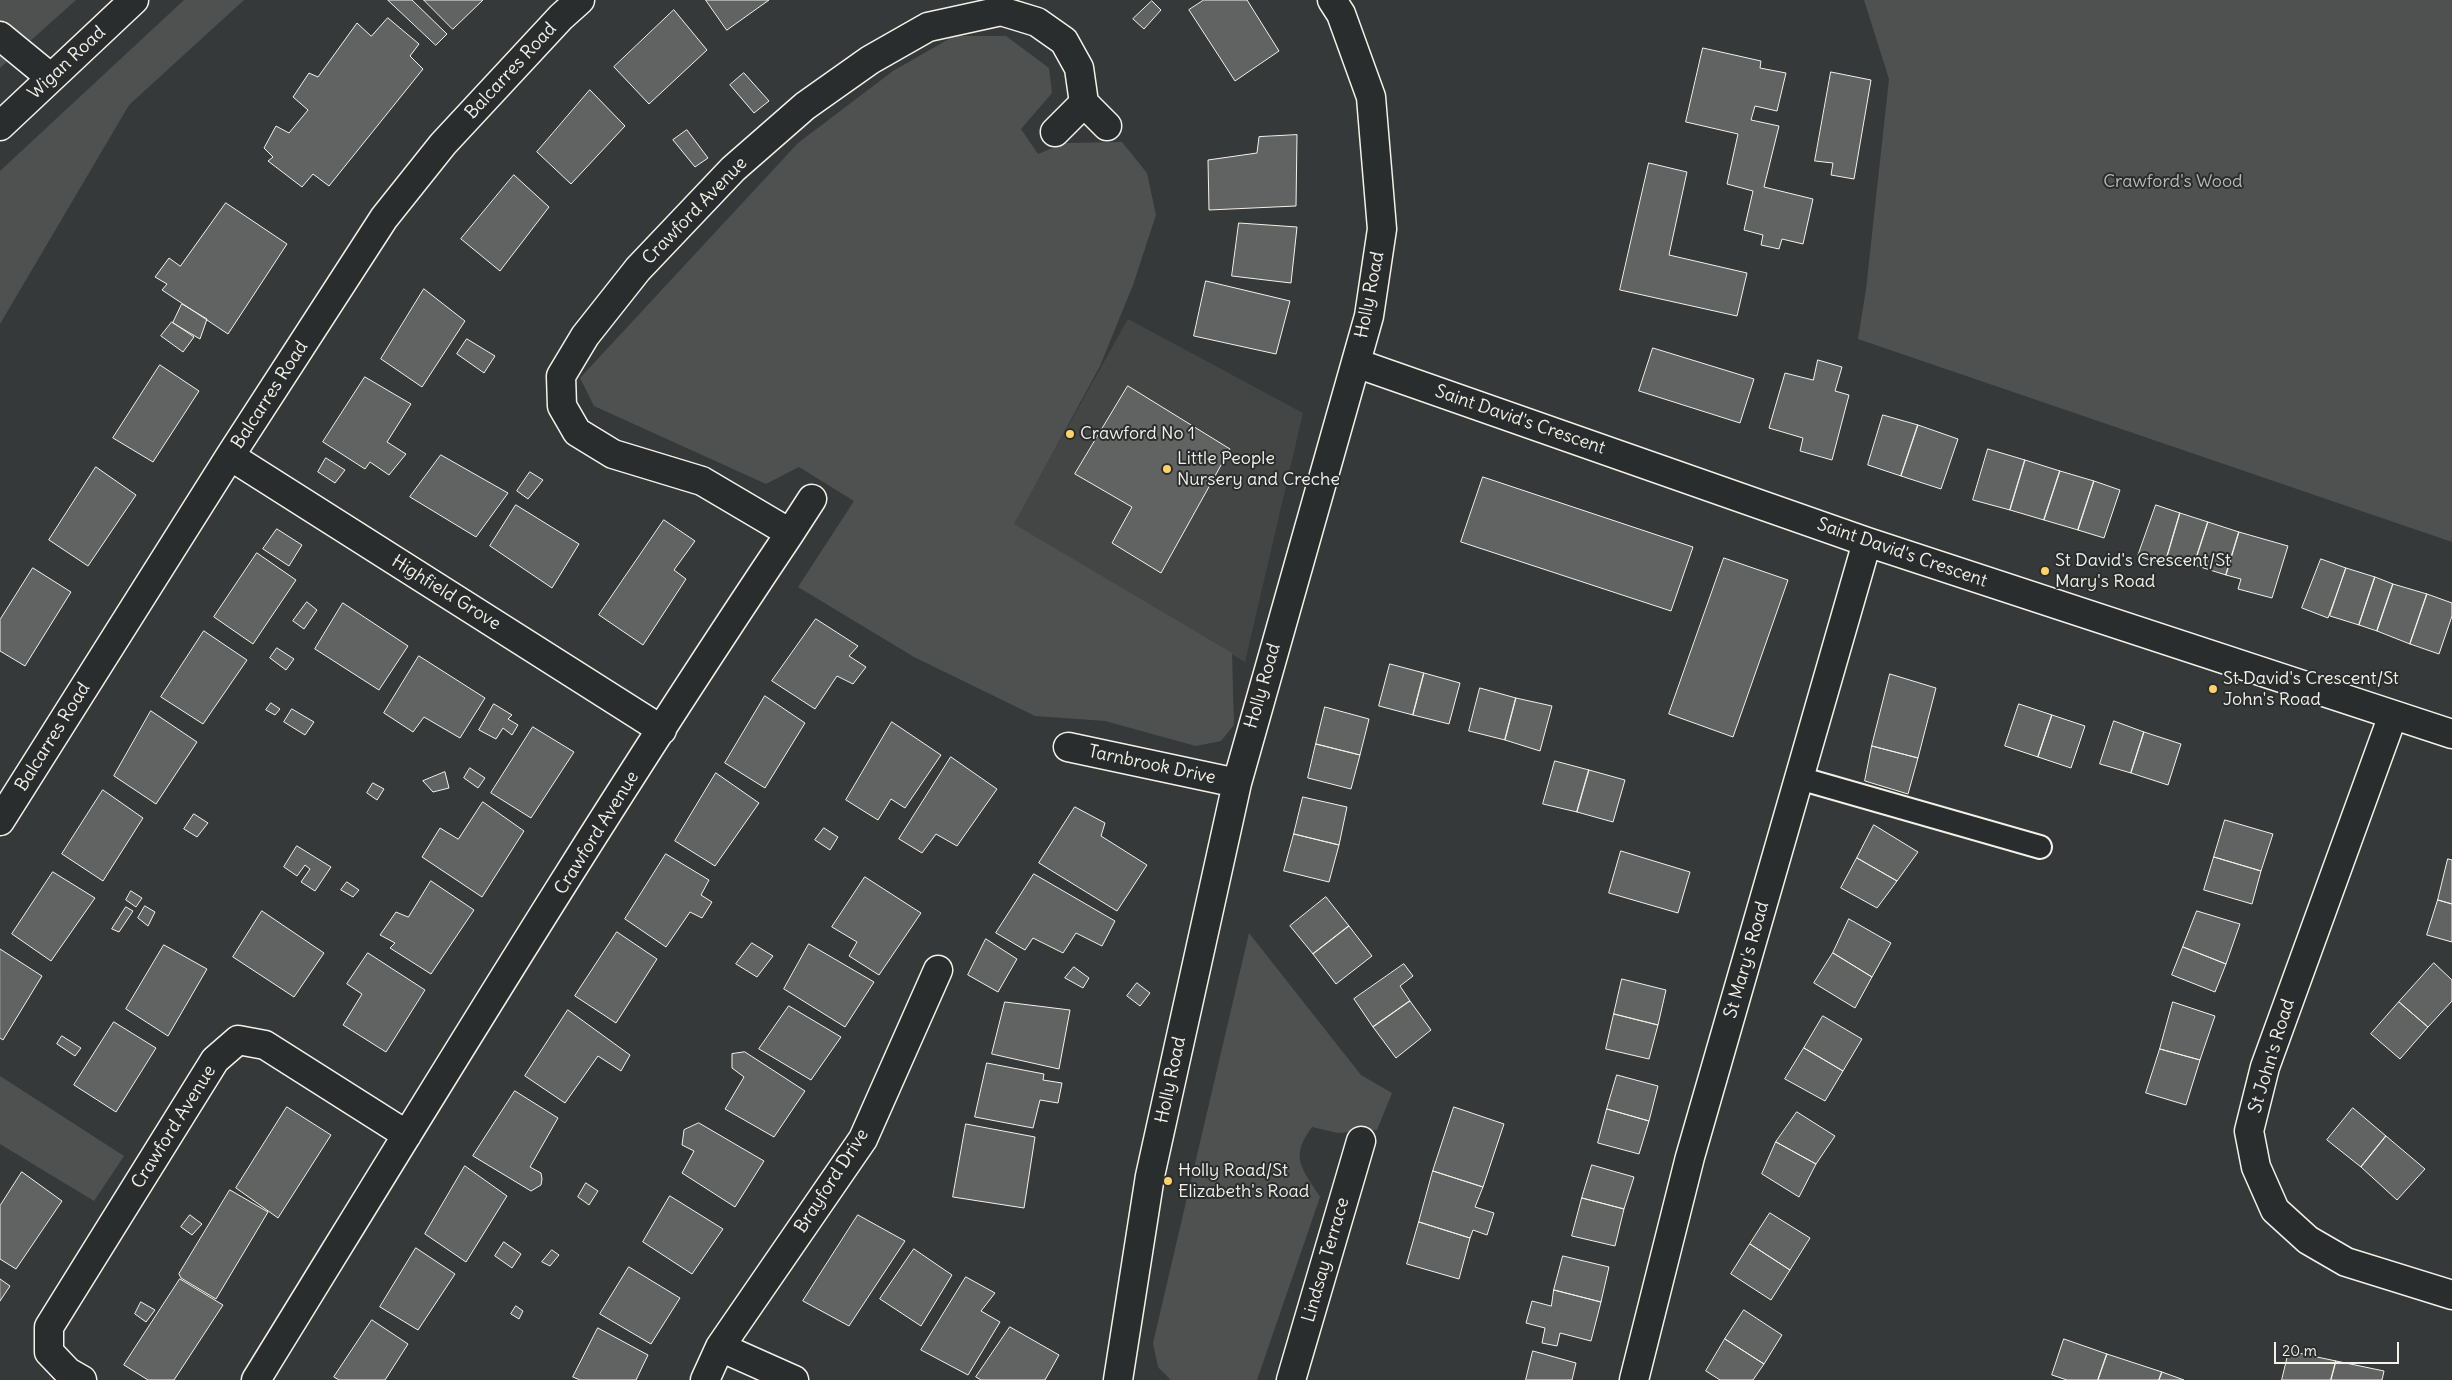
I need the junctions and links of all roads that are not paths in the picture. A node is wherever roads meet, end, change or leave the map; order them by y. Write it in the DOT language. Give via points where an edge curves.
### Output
graph roads {
  1 [pos="134,0"];
  2 [pos="580,0"];
  3 [pos="1342,5"];
  4 [pos="0,36"];
  5 [pos="50,77"];
  6 [pos="1084,103"];
  7 [pos="0,126"];
  8 [pos="1107,126"];
  9 [pos="1055,132"];
  10 [pos="1356,363"];
  11 [pos="230,456"];
  12 [pos="812,499"];
  13 [pos="790,533"];
  14 [pos="1868,542"];
  15 [pos="2393,715"];
  16 [pos="662,730"];
  17 [pos="2452,734"];
  18 [pos="1068,747"];
  19 [pos="1799,778"];
  20 [pos="1237,783"];
  21 [pos="0,821"];
  22 [pos="2040,847"];
  23 [pos="938,970"];
  24 [pos="407,1135"];
  25 [pos="1361,1141"];
  26 [pos="2452,1295"];
  27 [pos="720,1347"];
  28 [pos="82,1380"];
  29 [pos="256,1380"];
  30 [pos="705,1380"];
  31 [pos="794,1380"];
  32 [pos="1118,1380"];
  33 [pos="1290,1380"];
  34 [pos="1634,1380"];
  1 -- 5 [label="street, Wigan Road"];
  2 -- 11 [label="street, Balcarres Road" via="560,17 443,144 384,218"];
  3 -- 10 [label="street, Holly Road" via="1371,97 1382,230 1369,316"];
  4 -- 5 [label="street"];
  5 -- 7 [label="street, Wigan Road"];
  6 -- 8 [label="street"];
  6 -- 9 [label="street"];
  6 -- 13 [label="street, Crawford Avenue" via="1080,68 1064,41 1037,22 1001,11 928,27 870,60 805,106 733,169 638,269 585,336 561,376 562,406 576,432 613,454 702,481"];
  10 -- 14 [label="street, Saint David's Crescent"];
  10 -- 20 [label="street, Holly Road"];
  11 -- 16 [label="street, Highfield Grove"];
  11 -- 21 [label="street, Balcarres Road"];
  12 -- 13 [label="street, Crawford Avenue"];
  13 -- 16 [label="street, Crawford Avenue"];
  14 -- 15 [label="street, Saint David's Crescent"];
  14 -- 19 [label="street, St Mary's Road"];
  15 -- 17 [label="street, Saint David's Crescent"];
  15 -- 26 [label="street, St John's Road" via="2265,1067 2249,1131 2256,1167 2275,1210 2308,1240 2346,1262"];
  16 -- 24 [label="street, Crawford Avenue"];
  18 -- 20 [label="street, Tarnbrook Drive"];
  19 -- 22 [label="lane"];
  19 -- 34 [label="street, St Mary's Road" via="1690,1157"];
  20 -- 32 [label="street, Holly Road" via="1150,1176"];
  23 -- 27 [label="street, Brayford Drive" via="862,1139"];
  24 -- 28 [label="street, Crawford Avenue" via="264,1045 238,1040 215,1060 49,1327 49,1352 68,1372"];
  24 -- 29 [label="street, Crawford Avenue"];
  25 -- 33 [label="street, Lindsay Terrace"];
  27 -- 30 [label="street, Brayford Drive"];
  27 -- 31 [label="street"];
}
